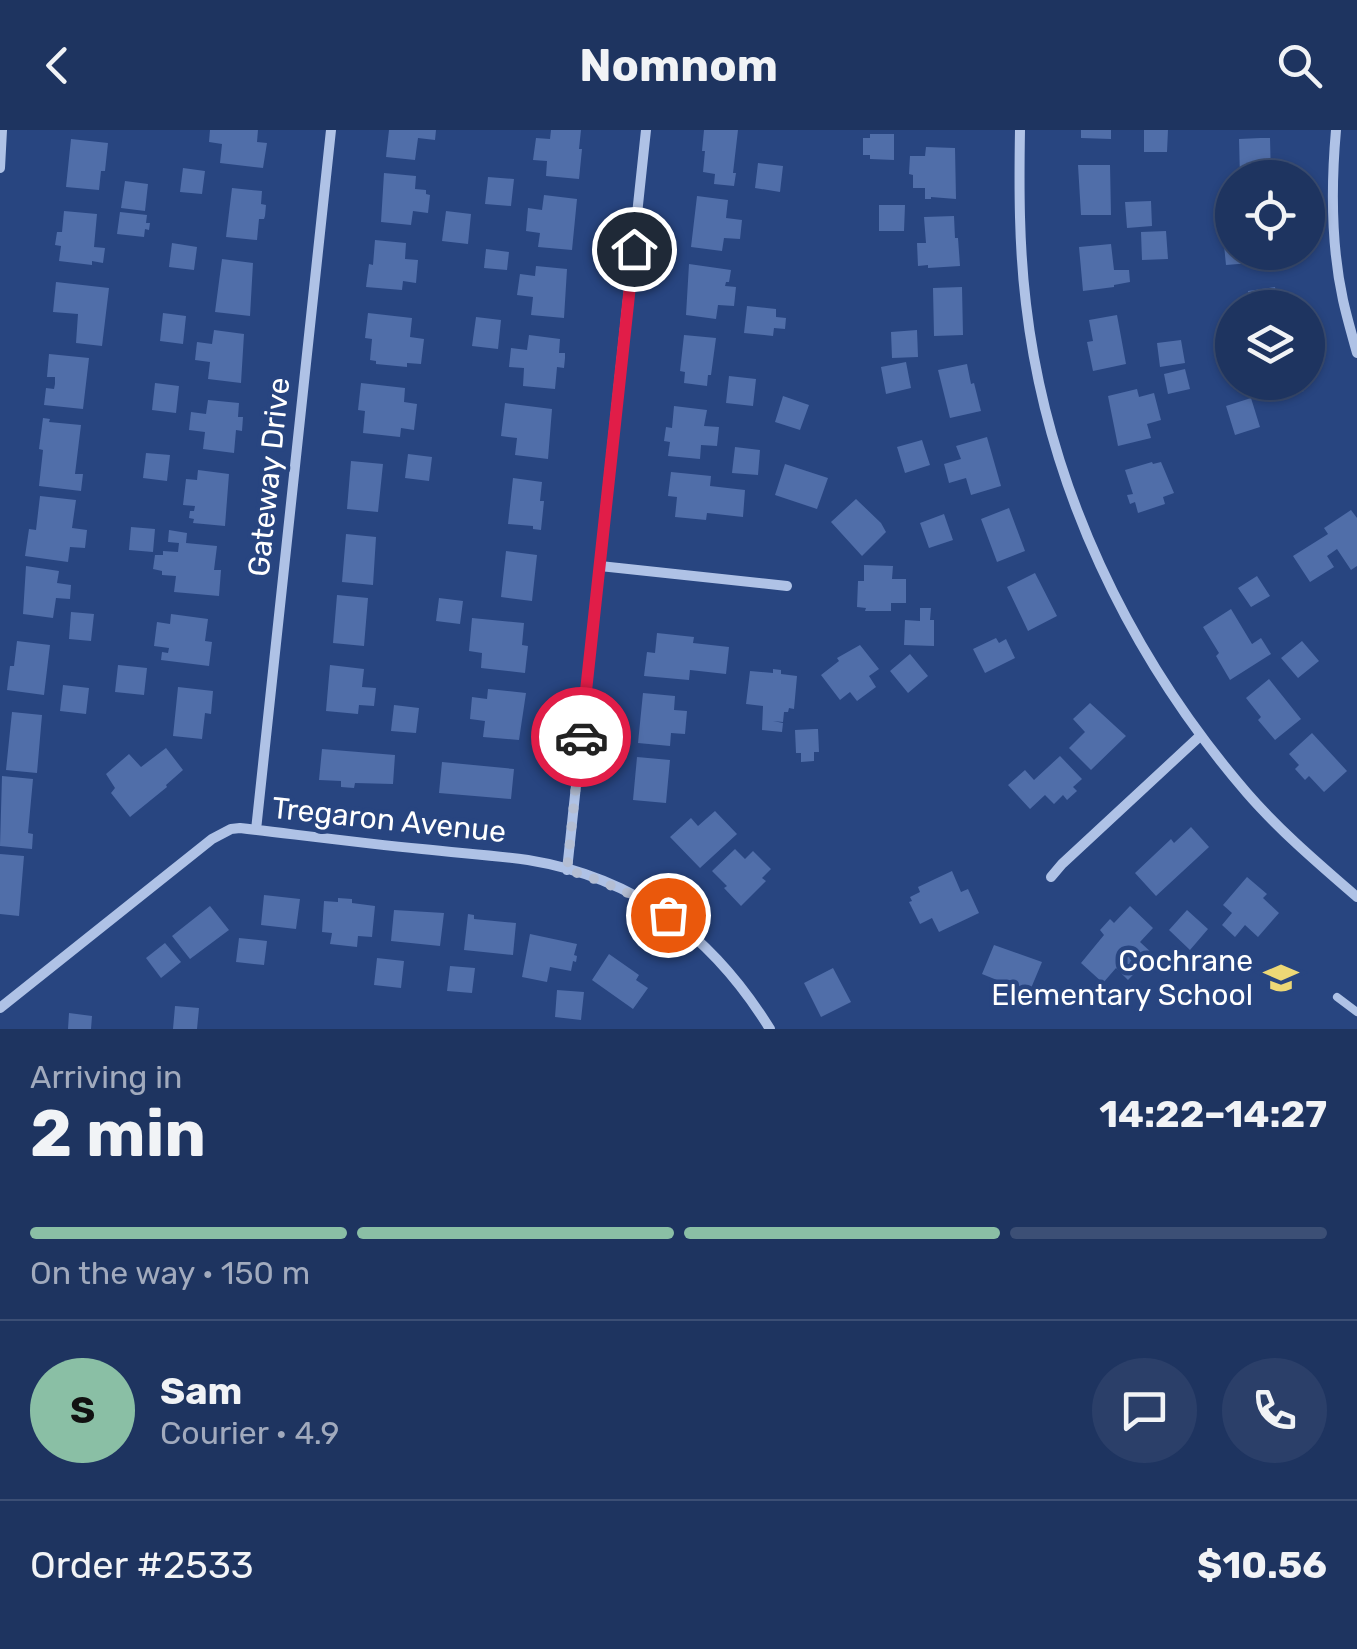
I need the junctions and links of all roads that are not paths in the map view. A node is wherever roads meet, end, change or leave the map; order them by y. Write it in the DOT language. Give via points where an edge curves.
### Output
graph roads {
  1 [pos="2,130"];
  2 [pos="331,130"];
  3 [pos="646,130"];
  4 [pos="1020,130"];
  5 [pos="1336,130"];
  6 [pos="0,168"];
  7 [pos="1357,352"];
  8 [pos="600,566"];
  9 [pos="787,586"];
  10 [pos="1200,736"];
  11 [pos="256,830"];
  12 [pos="567,870"];
  13 [pos="1051,876"];
  14 [pos="1357,897"];
  15 [pos="1337,997"];
  16 [pos="0,1008"];
  17 [pos="1357,1012"];
  18 [pos="770,1029"];
  1 -- 6 [label="street"];
  2 -- 11 [label="street, Gateway Drive"];
  3 -- 8 [label="street"];
  4 -- 10 [label="street" via="1026,304 1063,474 1145,654"];
  5 -- 7 [label="street" via="1336,250"];
  8 -- 9 [label="street"];
  8 -- 12 [label="street"];
  10 -- 13 [label="street"];
  10 -- 14 [label="street" via="1274,821"];
  11 -- 12 [label="street, Tregaron Avenue"];
  11 -- 16 [label="street, Tregaron Avenue" via="232,828 212,839"];
  12 -- 18 [label="street, Tregaron Avenue" via="620,888 668,915 733,975"];
  15 -- 17 [label="lane"];
}
